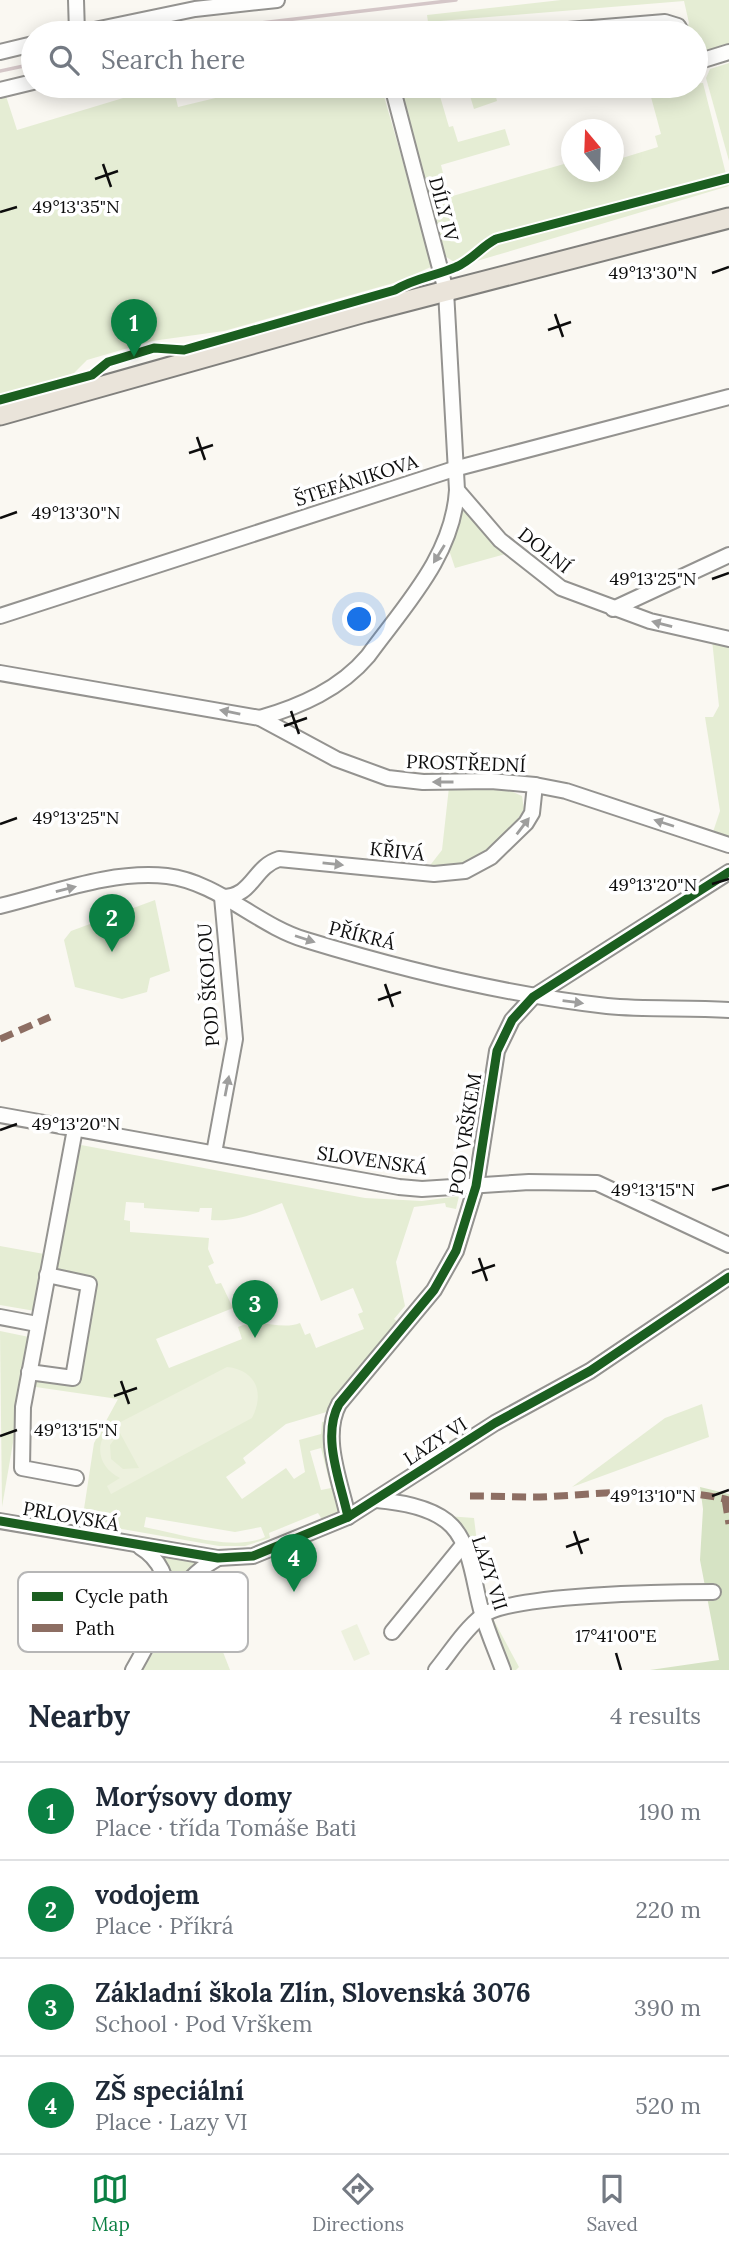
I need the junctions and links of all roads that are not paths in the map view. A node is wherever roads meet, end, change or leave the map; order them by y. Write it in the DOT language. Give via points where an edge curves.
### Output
graph roads {
  1 [pos="76,0"];
  2 [pos="276,0"];
  3 [pos="195,5"];
  4 [pos="77,21"];
  5 [pos="128,21"];
  6 [pos="21,47"];
  7 [pos="0,51"];
  8 [pos="729,52"];
  9 [pos="708,59"];
  10 [pos="21,85"];
  11 [pos="0,90"];
  12 [pos="395,98"];
  13 [pos="729,218"];
  14 [pos="446,291"];
  15 [pos="729,397"];
  16 [pos="0,415"];
  17 [pos="454,469"];
  18 [pos="457,490"];
  19 [pos="729,555"];
  20 [pos="613,609"];
  21 [pos="0,616"];
  22 [pos="729,639"];
  23 [pos="0,673"];
  24 [pos="260,718"];
  25 [pos="535,785"];
  26 [pos="729,845"];
  27 [pos="729,872"];
  28 [pos="253,884"];
  29 [pos="222,897"];
  30 [pos="0,906"];
  31 [pos="267,922"];
  32 [pos="533,996"];
  33 [pos="729,1010"];
  34 [pos="0,1115"];
  35 [pos="75,1129"];
  36 [pos="214,1153"];
  37 [pos="477,1186"];
  38 [pos="729,1245"];
  39 [pos="47,1275"];
  40 [pos="729,1277"];
  41 [pos="0,1317"];
  42 [pos="37,1324"];
  43 [pos="29,1372"];
  44 [pos="76,1478"];
  45 [pos="376,1500"];
  46 [pos="348,1517"];
  47 [pos="0,1521"];
  48 [pos="136,1544"];
  49 [pos="463,1545"];
  50 [pos="218,1558"];
  51 [pos="162,1572"];
  52 [pos="195,1572"];
  53 [pos="713,1592"];
  54 [pos="483,1615"];
  55 [pos="392,1632"];
  56 [pos="144,1652"];
  57 [pos="134,1670"];
  58 [pos="436,1670"];
  59 [pos="503,1670"];
  1 -- 4 [label="street"];
  2 -- 3 [label="street"];
  3 -- 5 [label="street"];
  6 -- 7 [label="street"];
  8 -- 9 [label="street"];
  10 -- 11 [label="street"];
  12 -- 14 [label="street, DÍLY IV"];
  13 -- 14 [label="main road"];
  14 -- 16 [label="main road"];
  14 -- 17 [label="street, DÍLY IV"];
  15 -- 17 [label="street, ŠTEFÁNIKOVA"];
  17 -- 18 [label="street"];
  17 -- 21 [label="street, ŠTEFÁNIKOVA"];
  18 -- 20 [label="street, DOLNÍ" via="500,540 540,574 561,588"];
  18 -- 24 [label="street, one-way" via="444,547 362,663 318,695"];
  19 -- 20 [label="street"];
  22 -- 20 [label="street, DOLNÍ, one-way"];
  24 -- 23 [label="street, PROSTŘEDNÍ, one-way"];
  25 -- 24 [label="street, PROSTŘEDNÍ, one-way" via="388,778 336,759"];
  26 -- 25 [label="street, PROSTŘEDNÍ, one-way"];
  28 -- 25 [label="street, KŘIVÁ, one-way" via="265,866 279,859 434,874 465,871 491,857 526,823 532,813"];
  27 -- 32 [label="street, POD VRŠKEM"];
  28 -- 29 [label="street, KŘIVÁ" via="236,895"];
  28 -- 31 [label="street" via="255,903"];
  30 -- 29 [label="street, PŘÍKRÁ, one-way" via="138,875 180,878"];
  29 -- 31 [label="street, PŘÍKRÁ"];
  36 -- 29 [label="street, POD ŠKOLOU, one-way" via="235,1039"];
  31 -- 32 [label="street, PŘÍKRÁ, one-way" via="304,940"];
  32 -- 33 [label="street, PŘÍKRÁ, one-way" via="643,1008"];
  32 -- 37 [label="street, POD VRŠKEM" via="512,1020 497,1051"];
  34 -- 35 [label="street, SLOVENSKÁ"];
  35 -- 36 [label="street, SLOVENSKÁ"];
  35 -- 39 [label="street"];
  36 -- 37 [label="street, SLOVENSKÁ" via="399,1187"];
  37 -- 38 [label="street, SLOVENSKÁ" via="597,1183"];
  37 -- 46 [label="street, POD VRŠKEM" via="456,1251 434,1290 335,1414 332,1440"];
  39 -- 42 [label="street"];
  39 -- 43 [label="street" via="89,1284 73,1378"];
  40 -- 45 [label="street, LAZY VI" via="590,1371 495,1423"];
  41 -- 42 [label="street"];
  42 -- 43 [label="street"];
  43 -- 44 [label="street" via="20,1432 22,1468"];
  45 -- 46 [label="street, LAZY VI"];
  45 -- 49 [label="street, LAZY VII" via="443,1518"];
  46 -- 50 [label="street, LAZY VI" via="253,1556"];
  47 -- 48 [label="street, PRLOVSKÁ"];
  48 -- 50 [label="street, LAZY VI"];
  48 -- 51 [label="street, PRLOVSKÁ"];
  49 -- 54 [label="street, LAZY VII"];
  49 -- 55 [label="street"];
  50 -- 52 [label="street"];
  53 -- 54 [label="street" via="641,1592 539,1601"];
  54 -- 58 [label="street"];
  54 -- 59 [label="street, LAZY VII"];
  56 -- 57 [label="street"];
}
